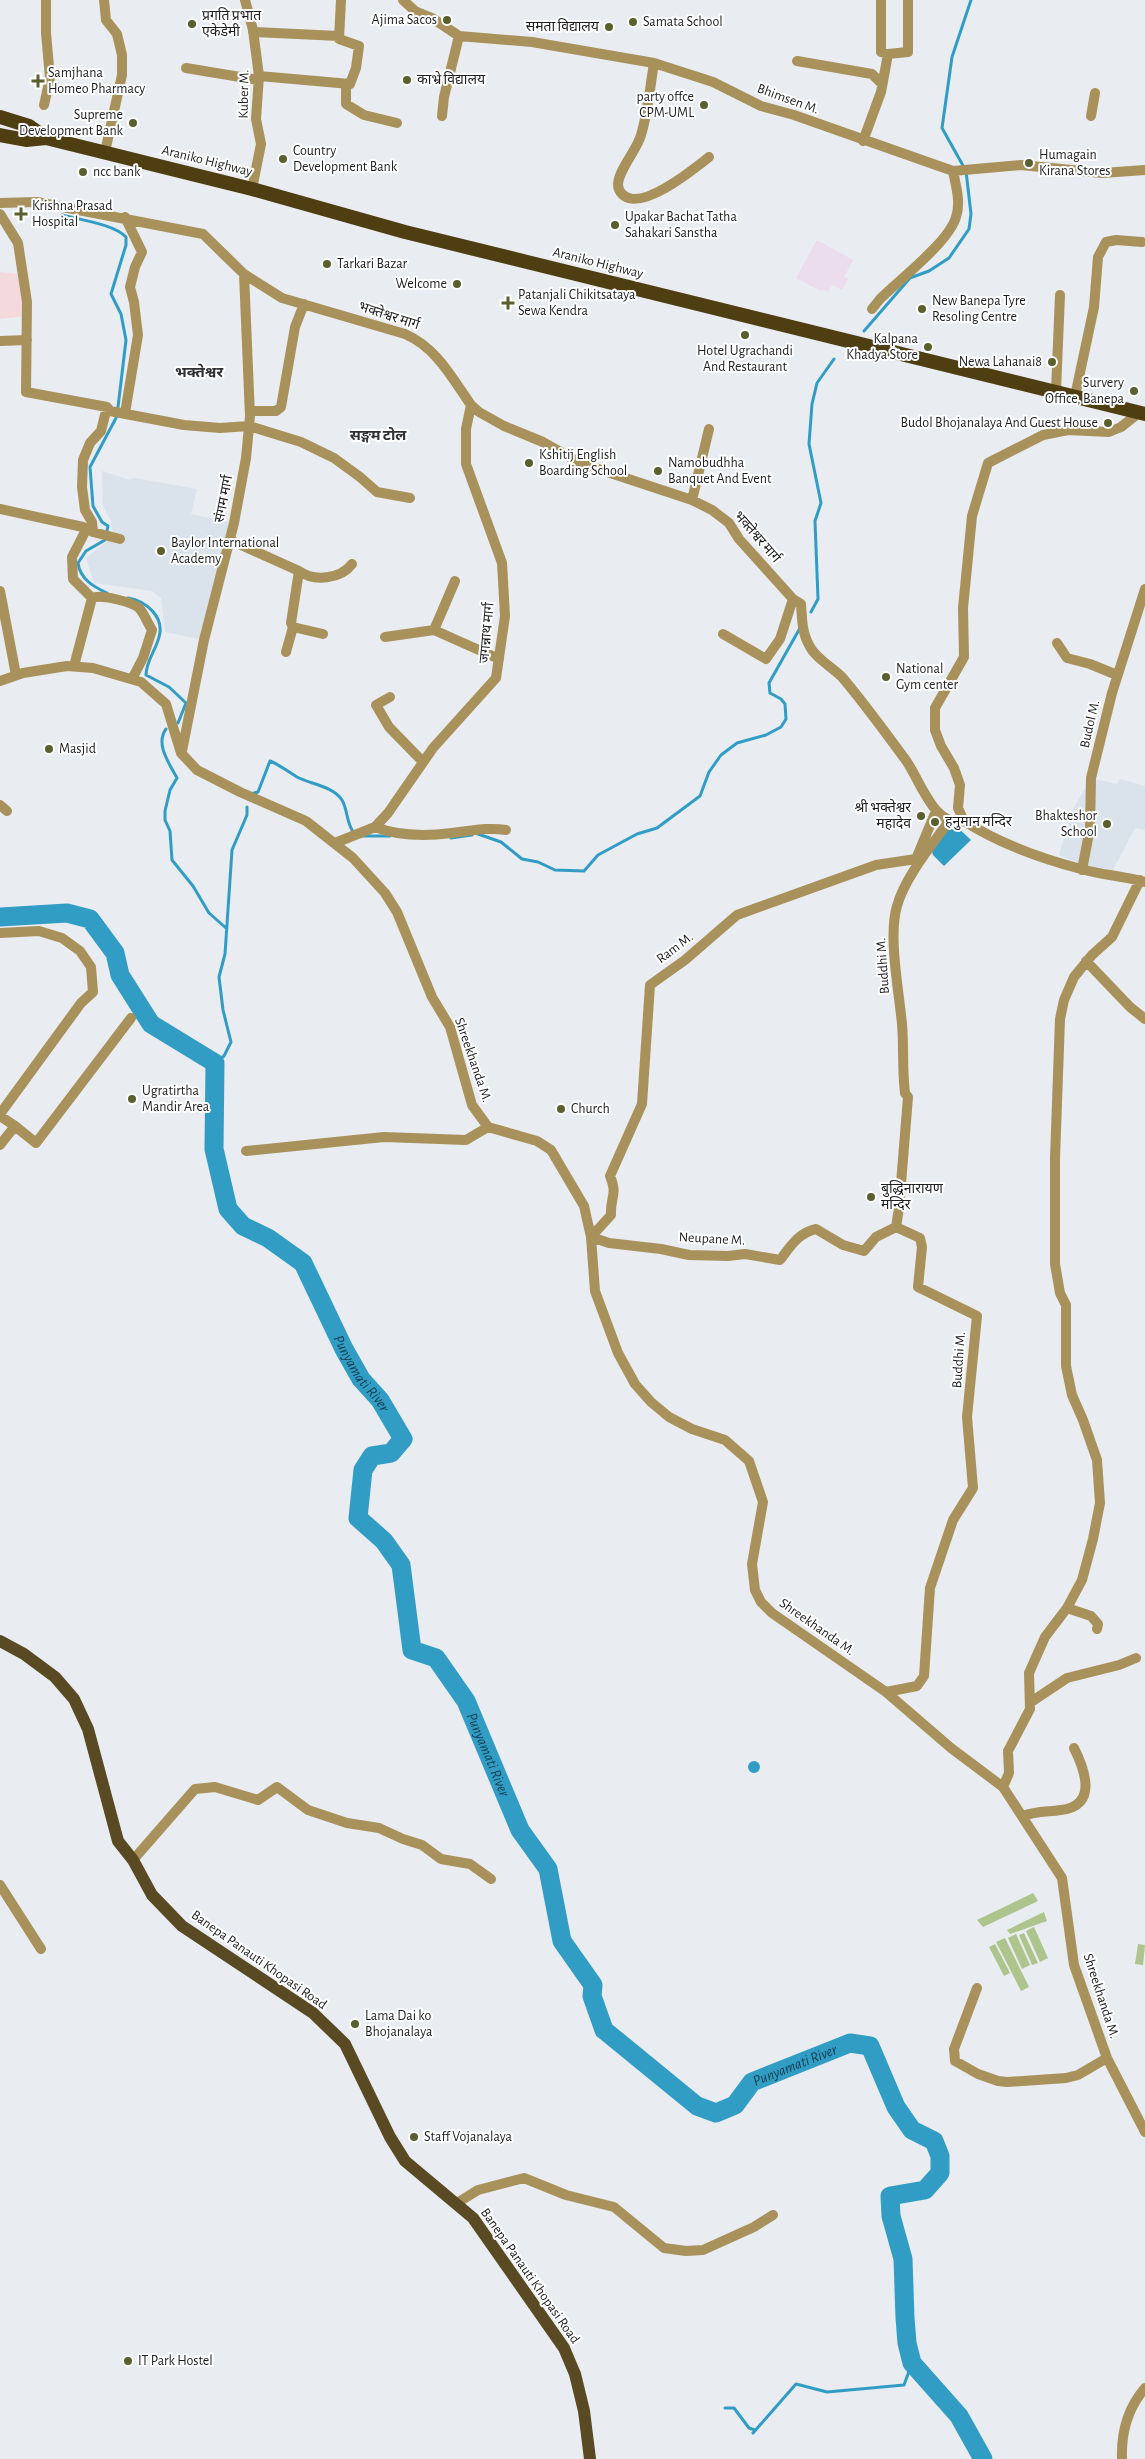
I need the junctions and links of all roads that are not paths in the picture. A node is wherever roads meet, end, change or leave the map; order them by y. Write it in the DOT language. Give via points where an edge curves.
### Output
graph roads {
  1 [pos="46,0"];
  2 [pos="104,0"];
  3 [pos="245,0"];
  4 [pos="341,0"];
  5 [pos="404,0"];
  6 [pos="881,0"];
  7 [pos="908,0"];
  8 [pos="253,32"];
  9 [pos="340,36"];
  10 [pos="459,36"];
  11 [pos="888,54"];
  12 [pos="797,61"];
  13 [pos="654,63"];
  14 [pos="186,68"];
  15 [pos="259,78"];
  16 [pos="882,84"];
  17 [pos="346,86"];
  18 [pos="1095,93"];
  19 [pos="44,105"];
  20 [pos="442,116"];
  21 [pos="1091,116"];
  22 [pos="0,117"];
  23 [pos="397,123"];
  24 [pos="0,135"];
  25 [pos="46,138"];
  26 [pos="862,141"];
  27 [pos="105,152"];
  28 [pos="709,157"];
  29 [pos="1145,170"];
  30 [pos="953,171"];
  31 [pos="252,189"];
  32 [pos="0,203"];
  33 [pos="0,214"];
  34 [pos="125,217"];
  35 [pos="1142,242"];
  36 [pos="244,274"];
  37 [pos="1060,295"];
  38 [pos="304,304"];
  39 [pos="872,309"];
  40 [pos="27,340"];
  41 [pos="0,341"];
  42 [pos="1056,391"];
  43 [pos="1075,396"];
  44 [pos="472,405"];
  45 [pos="107,407"];
  46 [pos="250,411"];
  47 [pos="125,413"];
  48 [pos="1142,413"];
  49 [pos="248,426"];
  50 [pos="709,429"];
  51 [pos="410,498"];
  52 [pos="692,500"];
  53 [pos="0,509"];
  54 [pos="90,530"];
  55 [pos="120,539"];
  56 [pos="230,540"];
  57 [pos="352,564"];
  58 [pos="299,571"];
  59 [pos="456,581"];
  60 [pos="1145,589"];
  61 [pos="0,591"];
  62 [pos="92,598"];
  63 [pos="793,599"];
  64 [pos="293,627"];
  65 [pos="434,630"];
  66 [pos="323,634"];
  67 [pos="723,634"];
  68 [pos="385,637"];
  69 [pos="1057,643"];
  70 [pos="286,652"];
  71 [pos="498,659"];
  72 [pos="74,666"];
  73 [pos="16,675"];
  74 [pos="1117,675"];
  75 [pos="132,679"];
  76 [pos="0,681"];
  77 [pos="390,697"];
  78 [pos="181,753"];
  79 [pos="423,762"];
  80 [pos="936,811"];
  81 [pos="949,821"];
  82 [pos="964,821"];
  83 [pos="375,827"];
  84 [pos="506,830"];
  85 [pos="337,842"];
  86 [pos="1082,870"];
  87 [pos="1143,881"];
  88 [pos="0,934"];
  89 [pos="1086,962"];
  90 [pos="132,1018"];
  91 [pos="1145,1019"];
  92 [pos="0,1115"];
  93 [pos="15,1126"];
  94 [pos="488,1126"];
  95 [pos="0,1145"];
  96 [pos="246,1151"];
  97 [pos="896,1227"];
  98 [pos="591,1238"];
  99 [pos="1067,1608"];
  100 [pos="1097,1629"];
  101 [pos="0,1642"];
  102 [pos="1136,1658"];
  103 [pos="886,1692"];
  104 [pos="1031,1702"];
  105 [pos="1074,1748"];
  106 [pos="1003,1787"];
  107 [pos="1023,1816"];
  108 [pos="133,1860"];
  109 [pos="491,1879"];
  110 [pos="0,1885"];
  111 [pos="40,1949"];
  112 [pos="977,1988"];
  113 [pos="1106,2058"];
  114 [pos="1145,2132"];
  115 [pos="457,2203"];
  116 [pos="773,2215"];
  117 [pos="1145,2388"];
  118 [pos="590,2459"];
  119 [pos="1122,2459"];
  1 -- 19 [label="street" via="50,78"];
  2 -- 27 [label="street" via="106,20 117,34 122,55 122,75"];
  3 -- 8 [label="street, Kuber M."];
  4 -- 9 [label="street"];
  5 -- 10 [label="street, Bhimsen M." via="415,11"];
  6 -- 11 [label="street" via="881,52"];
  7 -- 11 [label="street" via="908,52"];
  8 -- 9 [label="street"];
  8 -- 15 [label="street, Kuber M."];
  9 -- 17 [label="street" via="339,39 359,46 356,68 350,84"];
  10 -- 13 [label="street, Bhimsen M." via="532,42"];
  10 -- 20 [label="street"];
  11 -- 16 [label="street"];
  12 -- 16 [label="street" via="872,74"];
  13 -- 26 [label="street, Bhimsen M." via="703,78 761,106"];
  13 -- 28 [label="street" via="641,137 618,181 619,192 624,197 643,199 683,177"];
  14 -- 15 [label="street"];
  15 -- 17 [label="street" via="320,81"];
  15 -- 31 [label="street, Kuber M." via="256,119 261,144"];
  16 -- 26 [label="street"];
  17 -- 23 [label="street" via="346,104 364,115"];
  18 -- 21 [label="street"];
  22 -- 25 [label="highway, Araniko Highway" via="29,126"];
  24 -- 25 [label="highway, Araniko Highway" via="26,140"];
  25 -- 27 [label="highway, Araniko Highway"];
  26 -- 30 [label="street, Bhimsen M."];
  27 -- 31 [label="highway, Araniko Highway"];
  29 -- 30 [label="street, Bhimsen M." via="1102,173 1020,165"];
  30 -- 39 [label="street" via="958,209 953,225"];
  31 -- 42 [label="highway, Araniko Highway" via="405,232"];
  32 -- 34 [label="street, भक्तेश्वर मार्ग" via="36,202"];
  33 -- 40 [label="street" via="18,244 27,302"];
  34 -- 36 [label="street, भक्तेश्वर मार्ग" via="203,234"];
  34 -- 47 [label="street" via="142,252 134,267 130,287 138,335"];
  35 -- 43 [label="street" via="1106,242 1100,251 1094,307"];
  36 -- 38 [label="street, भक्तेश्वर मार्ग" via="282,298"];
  36 -- 46 [label="street, संगम मार्ग"];
  37 -- 42 [label="street"];
  38 -- 44 [label="street, भक्तेश्वर मार्ग" via="421,341 434,352"];
  38 -- 46 [label="street" via="295,327 281,407 276,411"];
  40 -- 41 [label="street"];
  40 -- 45 [label="street" via="26,392"];
  42 -- 43 [label="highway, Araniko Highway"];
  43 -- 48 [label="highway, Araniko Highway"];
  44 -- 52 [label="street, भक्तेश्वर मार्ग" via="504,426 543,442 580,463"];
  44 -- 71 [label="street, जगन्नाथ मार्ग" via="466,429 466,464 502,563 505,616"];
  45 -- 47 [label="street" via="110,411"];
  45 -- 54 [label="street" via="101,431 90,443 83,460 82,487 92,522"];
  46 -- 49 [label="street, संगम मार्ग"];
  47 -- 49 [label="street" via="184,425"];
  48 -- 82 [label="street" via="1109,432 1068,430 1042,435 988,463 972,516 963,608 964,657 935,708 935,730 960,785 958,808"];
  49 -- 51 [label="street" via="301,442 334,458 377,492"];
  49 -- 56 [label="street, संगम मार्ग" via="246,458"];
  50 -- 52 [label="street"];
  52 -- 63 [label="street, भक्तेश्वर मार्ग" via="729,523 739,539"];
  53 -- 54 [label="street"];
  54 -- 55 [label="street"];
  54 -- 62 [label="street" via="72,557 73,579"];
  56 -- 58 [label="street"];
  56 -- 78 [label="street, संगम मार्ग" via="204,640"];
  57 -- 58 [label="street" via="338,576 308,576"];
  58 -- 64 [label="street" via="291,622"];
  59 -- 65 [label="street"];
  60 -- 74 [label="street, Budol M."];
  61 -- 73 [label="street"];
  62 -- 72 [label="street"];
  62 -- 75 [label="street" via="98,595 139,608 152,630"];
  63 -- 67 [label="street" via="780,639 766,659"];
  63 -- 80 [label="street, भक्तेश्वर मार्ग" via="801,604 809,647 842,677 901,754"];
  64 -- 66 [label="street"];
  64 -- 70 [label="street"];
  65 -- 68 [label="street"];
  65 -- 71 [label="street"];
  69 -- 74 [label="street" via="1066,658"];
  71 -- 79 [label="street, जगन्नाथ मार्ग" via="496,678"];
  72 -- 73 [label="street, Shreekhanda M."];
  72 -- 75 [label="street, Shreekhanda M."];
  73 -- 76 [label="street, Shreekhanda M."];
  74 -- 86 [label="street, Budol M." via="1091,778 1090,828"];
  75 -- 78 [label="street, Shreekhanda M." via="141,682 166,704"];
  77 -- 79 [label="street" via="376,705 389,727"];
  78 -- 85 [label="street, Shreekhanda M." via="197,770 306,821"];
  79 -- 83 [label="street, जगन्नाथ मार्ग"];
  80 -- 81 [label="street, भक्तेश्वर मार्ग"];
  80 -- 98 [label="street, Ram M." via="916,859 876,865 737,914 685,960 650,985 642,1104 610,1176 615,1189 611,1215"];
  81 -- 82 [label="street"];
  81 -- 97 [label="street, Buddhi M." via="918,863 897,906 894,940 902,1060 908,1097"];
  82 -- 86 [label="street" via="1008,846"];
  83 -- 84 [label="street" via="388,832 426,834 490,828"];
  83 -- 85 [label="street"];
  85 -- 94 [label="street, Shreekhanda M." via="385,893 397,912 432,997 450,1026 472,1106"];
  86 -- 87 [label="street"];
  87 -- 89 [label="street" via="1112,937"];
  88 -- 92 [label="street" via="38,931 62,938 80,951 91,967 93,992 81,1003"];
  89 -- 91 [label="street"];
  89 -- 99 [label="street" via="1074,977 1064,1000 1057,1040 1055,1264 1060,1293 1066,1305 1066,1366 1072,1395 1097,1460 1100,1503 1082,1580"];
  90 -- 93 [label="street" via="36,1142"];
  92 -- 93 [label="street"];
  93 -- 95 [label="street"];
  94 -- 96 [label="street" via="466,1140 384,1137"];
  94 -- 98 [label="street, Shreekhanda M." via="551,1150 584,1206"];
  97 -- 98 [label="street, Neupane M." via="876,1237 864,1251 843,1245 816,1230 808,1231 797,1238 780,1260 746,1254 689,1254"];
  97 -- 103 [label="street, Buddhi M." via="920,1238 918,1286 977,1316 967,1417 972,1488 952,1520 930,1588 924,1676 917,1686"];
  98 -- 103 [label="street, Shreekhanda M." via="595,1291 618,1353 635,1384 669,1417 724,1440 749,1462 763,1502 752,1564 755,1590 761,1602 772,1614"];
  99 -- 100 [label="street" via="1091,1616 1098,1624"];
  99 -- 104 [label="street" via="1045,1637 1029,1673"];
  101 -- 108 [label="main road, Banepa Panauti Khopasi Road" via="24,1654 55,1677 74,1699 88,1729 118,1841"];
  102 -- 104 [label="street" via="1067,1678"];
  103 -- 106 [label="street, Shreekhanda M."];
  104 -- 106 [label="street" via="1008,1751 1009,1773"];
  105 -- 107 [label="street" via="1087,1781 1080,1800 1074,1807"];
  106 -- 107 [label="street, Shreekhanda M."];
  107 -- 113 [label="street, Shreekhanda M." via="1062,1878 1074,1965"];
  108 -- 109 [label="street" via="195,1789 215,1787 258,1800 277,1787 308,1810 347,1823 378,1828 422,1845 441,1859 470,1864"];
  108 -- 115 [label="main road, Banepa Panauti Khopasi Road" via="152,1895 182,1926 313,2013 345,2044 404,2161"];
  110 -- 111 [label="street"];
  112 -- 113 [label="street" via="954,2049 955,2061 962,2066 998,2081 1066,2078 1078,2075"];
  113 -- 114 [label="street, Shreekhanda M."];
  115 -- 116 [label="street" via="478,2190 524,2178 549,2189 618,2209 664,2248 686,2251 702,2250"];
  115 -- 118 [label="main road, Banepa Panauti Khopasi Road" via="474,2218 564,2348 575,2374 584,2411"];
  117 -- 119 [label="street" via="1130,2409 1124,2425"];
}
